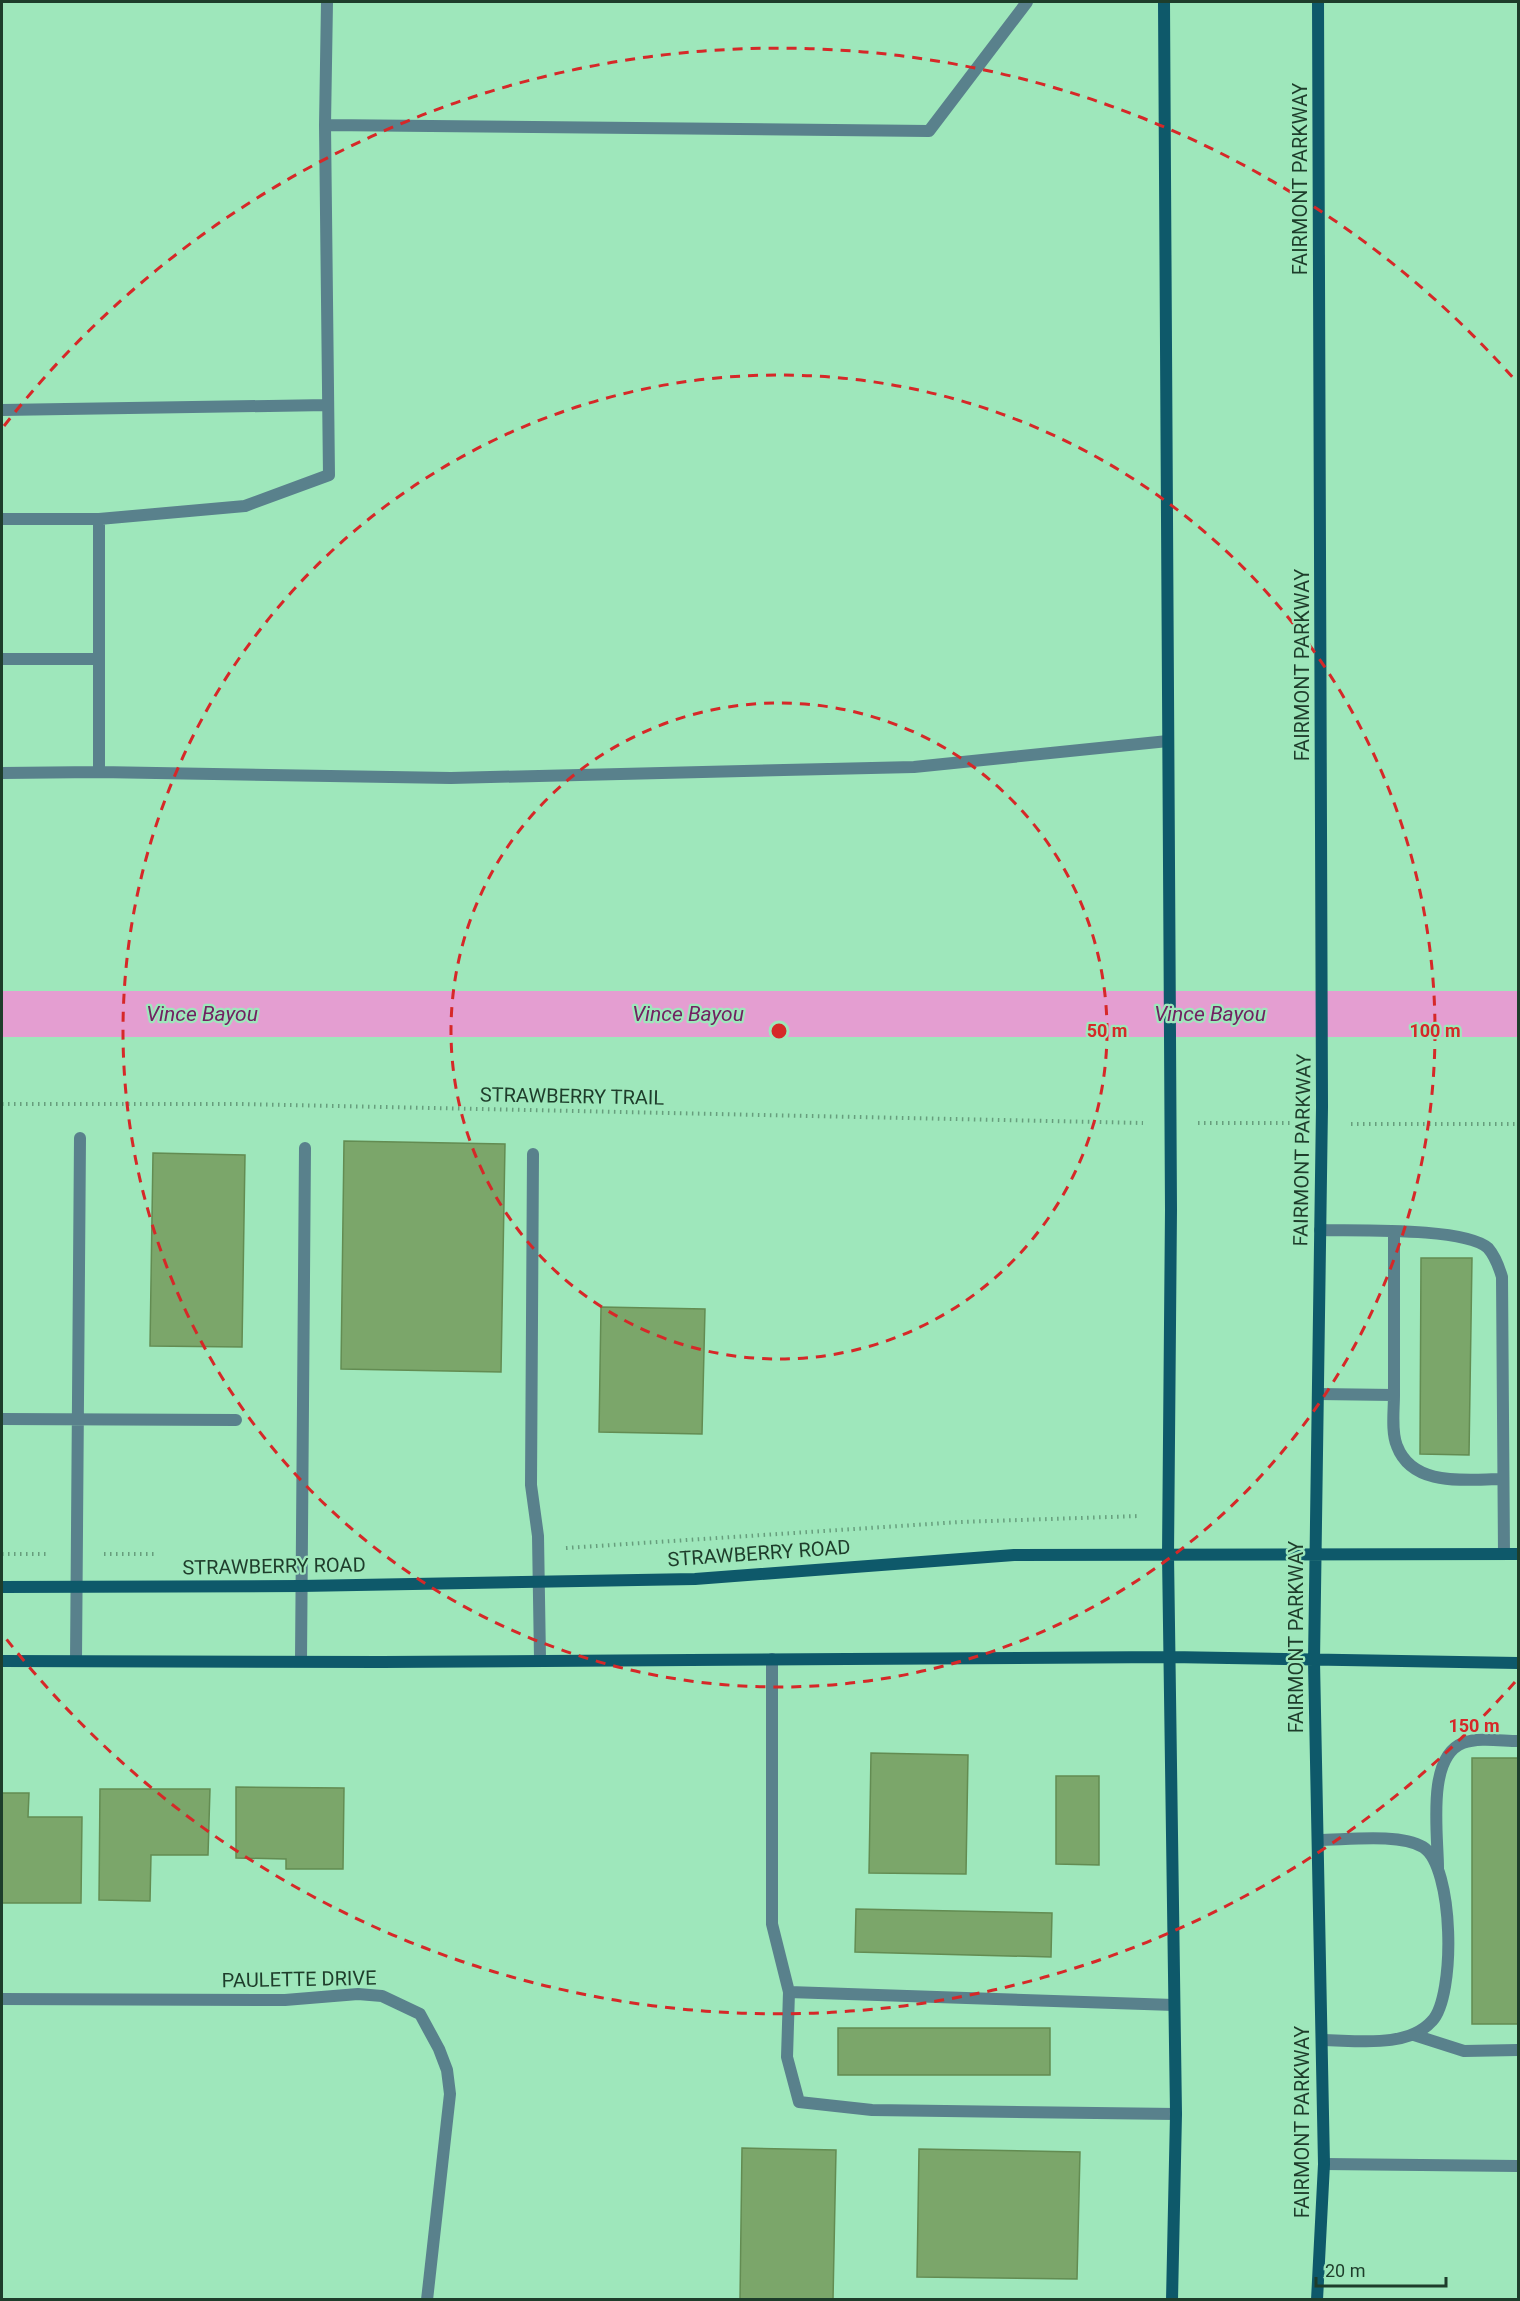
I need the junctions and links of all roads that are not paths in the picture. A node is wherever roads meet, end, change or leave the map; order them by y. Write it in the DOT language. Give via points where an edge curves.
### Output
graph roads {
  1 [pos="327,2"];
  2 [pos="1028,2"];
  3 [pos="1164,2"];
  4 [pos="1318,2"];
  5 [pos="325,125"];
  6 [pos="328,405"];
  7 [pos="2,410"];
  8 [pos="2,519"];
  9 [pos="99,519"];
  10 [pos="2,659"];
  11 [pos="98,659"];
  12 [pos="1168,741"];
  13 [pos="99,772"];
  14 [pos="2,773"];
  15 [pos="80,1138"];
  16 [pos="305,1148"];
  17 [pos="533,1154"];
  18 [pos="1320,1230"];
  19 [pos="1394,1232"];
  20 [pos="1318,1394"];
  21 [pos="1394,1395"];
  22 [pos="2,1419"];
  23 [pos="77,1419"];
  24 [pos="236,1420"];
  25 [pos="1503,1479"];
  26 [pos="1315,1553"];
  27 [pos="1504,1554"];
  28 [pos="1518,1554"];
  29 [pos="1168,1555"];
  30 [pos="539,1581"];
  31 [pos="301,1586"];
  32 [pos="2,1587"];
  33 [pos="75,1588"];
  34 [pos="1170,1657"];
  35 [pos="540,1659"];
  36 [pos="772,1659"];
  37 [pos="2,1660"];
  38 [pos="76,1661"];
  39 [pos="301,1661"];
  40 [pos="1314,1661"];
  41 [pos="1518,1663"];
  42 [pos="1518,1741"];
  43 [pos="1318,1840"];
  44 [pos="1438,1868"];
  45 [pos="789,1992"];
  46 [pos="2,1999"];
  47 [pos="1174,2005"];
  48 [pos="1414,2035"];
  49 [pos="1322,2040"];
  50 [pos="1518,2050"];
  51 [pos="1176,2114"];
  52 [pos="1324,2164"];
  53 [pos="1518,2166"];
  54 [pos="428,2294"];
  55 [pos="1172,2300"];
  56 [pos="1317,2300"];
  1 -- 5 [label="street"];
  2 -- 5 [label="street" via="929,131"];
  3 -- 12 [label="main road"];
  4 -- 18 [label="main road, FAIRMONT PARKWAY" via="1323,875"];
  5 -- 6 [label="street"];
  6 -- 7 [label="street"];
  6 -- 9 [label="street" via="329,475 245,506"];
  8 -- 9 [label="street"];
  9 -- 11 [label="street"];
  10 -- 11 [label="street"];
  11 -- 13 [label="street"];
  12 -- 13 [label="street" via="914,767 451,778"];
  12 -- 29 [label="main road"];
  13 -- 14 [label="street"];
  15 -- 23 [label="street"];
  16 -- 31 [label="street"];
  17 -- 30 [label="street" via="531,1485"];
  18 -- 19 [label="street"];
  18 -- 20 [label="main road, FAIRMONT PARKWAY"];
  19 -- 21 [label="street"];
  19 -- 25 [label="street" via="1455,1235 1476,1241 1488,1249 1498,1264 1502,1277"];
  20 -- 21 [label="street"];
  20 -- 26 [label="main road, FAIRMONT PARKWAY"];
  21 -- 25 [label="street" via="1396,1444 1405,1461 1421,1473 1439,1478"];
  22 -- 23 [label="street"];
  23 -- 24 [label="street"];
  23 -- 33 [label="street"];
  25 -- 27 [label="street"];
  26 -- 27 [label="main road, STRAWBERRY ROAD"];
  26 -- 29 [label="main road, STRAWBERRY ROAD"];
  26 -- 40 [label="main road, FAIRMONT PARKWAY"];
  27 -- 28 [label="main road, STRAWBERRY ROAD"];
  29 -- 30 [label="main road, STRAWBERRY ROAD" via="1014,1555 695,1580"];
  29 -- 34 [label="main road"];
  30 -- 31 [label="main road, STRAWBERRY ROAD"];
  30 -- 35 [label="street"];
  31 -- 33 [label="main road, STRAWBERRY ROAD"];
  31 -- 39 [label="street"];
  32 -- 33 [label="main road, STRAWBERRY ROAD"];
  33 -- 38 [label="street"];
  34 -- 36 [label="main road"];
  34 -- 40 [label="main road"];
  34 -- 47 [label="main road"];
  35 -- 36 [label="main road"];
  35 -- 39 [label="main road"];
  36 -- 45 [label="street" via="772,1924"];
  37 -- 38 [label="main road"];
  38 -- 39 [label="main road"];
  40 -- 41 [label="main road"];
  40 -- 43 [label="main road, FAIRMONT PARKWAY"];
  42 -- 44 [label="street" via="1464,1742 1451,1749 1441,1766 1437,1794"];
  43 -- 44 [label="street" via="1403,1840 1424,1848"];
  43 -- 49 [label="main road, FAIRMONT PARKWAY"];
  44 -- 48 [label="street" via="1445,1892 1447,1975 1443,2000 1433,2021"];
  45 -- 47 [label="street"];
  45 -- 51 [label="street" via="787,2057 799,2102 872,2110"];
  46 -- 54 [label="street, PAULETTE DRIVE" via="285,2000 358,1994 382,1996 420,2014 447,2070 450,2094"];
  47 -- 51 [label="main road"];
  48 -- 49 [label="street"];
  48 -- 50 [label="street" via="1464,2051"];
  49 -- 52 [label="main road, FAIRMONT PARKWAY"];
  51 -- 55 [label="main road"];
  52 -- 53 [label="street"];
  52 -- 56 [label="main road, FAIRMONT PARKWAY"];
}
